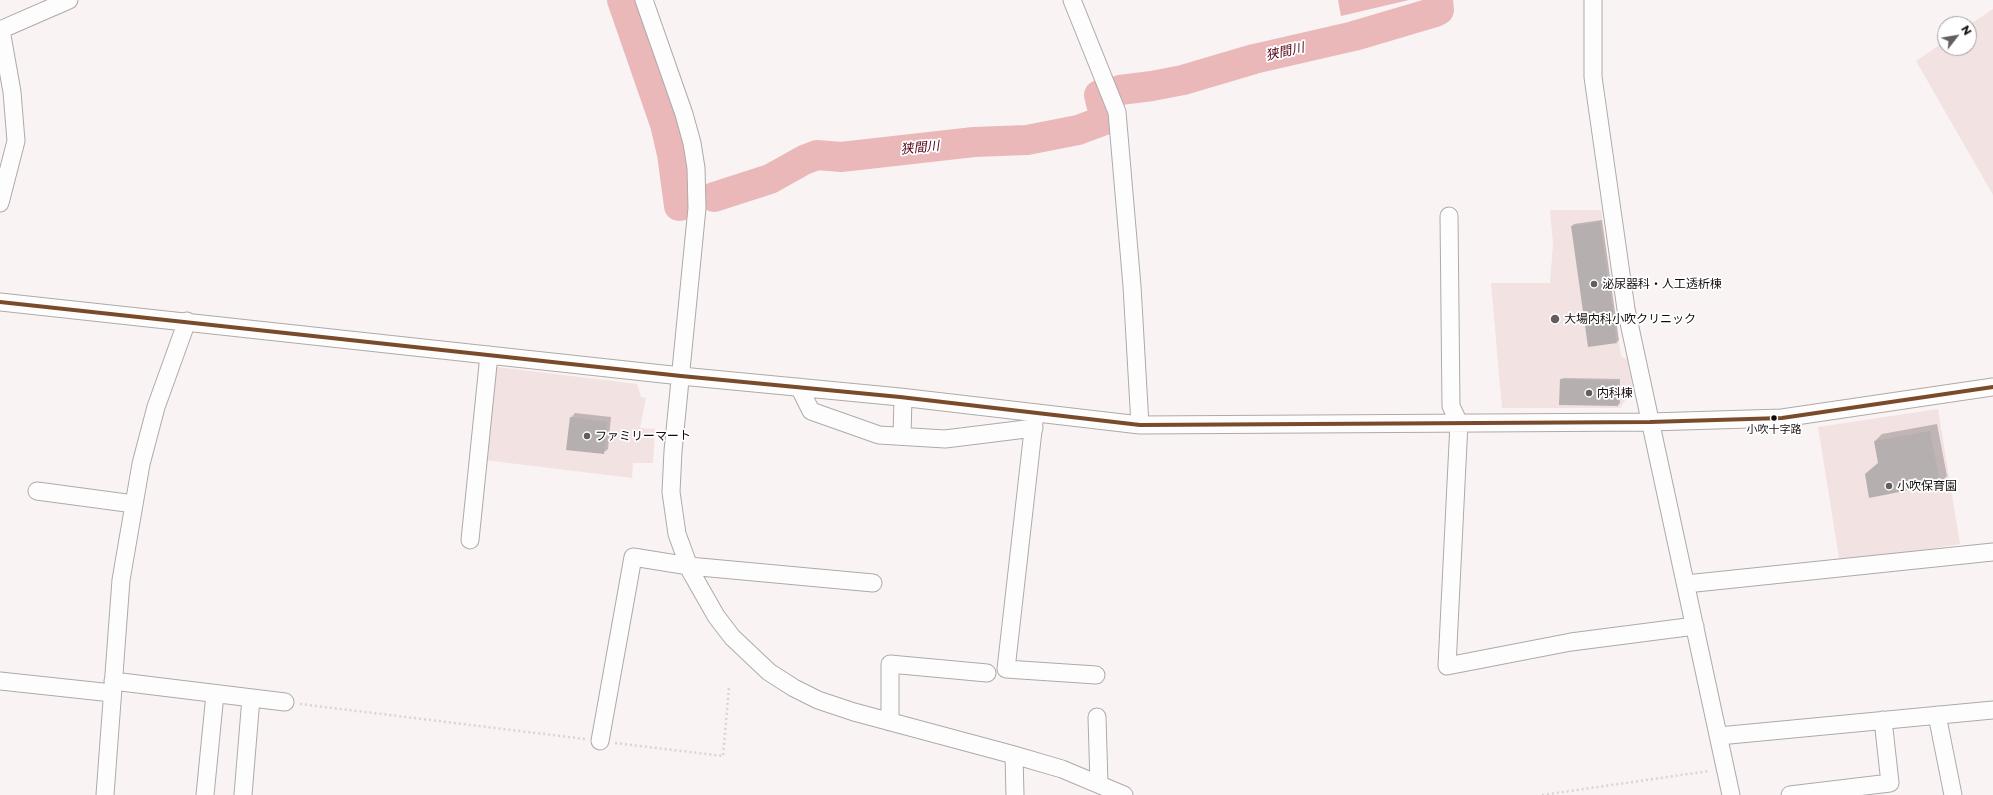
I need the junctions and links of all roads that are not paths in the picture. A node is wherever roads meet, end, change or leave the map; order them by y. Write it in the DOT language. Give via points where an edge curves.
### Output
graph roads {
  1 [pos="69,0"];
  2 [pos="644,0"];
  3 [pos="1072,0"];
  4 [pos="1593,0"];
  5 [pos="0,30"];
  6 [pos="2,52"];
  7 [pos="0,203"];
  8 [pos="1449,216"];
  9 [pos="0,302"];
  10 [pos="187,321"];
  11 [pos="490,355"];
  12 [pos="681,376"];
  13 [pos="799,387"];
  14 [pos="1993,387"];
  15 [pos="903,398"];
  16 [pos="1035,420"];
  17 [pos="1459,422"];
  18 [pos="1650,422"];
  19 [pos="1140,425"];
  20 [pos="902,436"];
  21 [pos="37,491"];
  22 [pos="134,504"];
  23 [pos="470,540"];
  24 [pos="1993,552"];
  25 [pos="689,566"];
  26 [pos="873,583"];
  27 [pos="1686,584"];
  28 [pos="1695,626"];
  29 [pos="987,673"];
  30 [pos="1096,675"];
  31 [pos="0,681"];
  32 [pos="112,687"];
  33 [pos="215,694"];
  34 [pos="251,698"];
  35 [pos="285,702"];
  36 [pos="1993,710"];
  37 [pos="1937,715"];
  38 [pos="1097,717"];
  39 [pos="1883,720"];
  40 [pos="890,722"];
  41 [pos="1719,736"];
  42 [pos="600,741"];
  43 [pos="1014,755"];
  44 [pos="1099,784"];
  45 [pos="105,795"];
  46 [pos="205,795"];
  47 [pos="243,795"];
  48 [pos="1015,795"];
  49 [pos="1124,795"];
  50 [pos="1731,795"];
  51 [pos="1790,795"];
  52 [pos="1953,795"];
  1 -- 5 [label="street"];
  2 -- 12 [label="street" via="684,114 696,168 697,208"];
  3 -- 19 [label="street" via="1117,112"];
  4 -- 18 [label="street" via="1593,76 1626,309"];
  5 -- 6 [label="street"];
  6 -- 7 [label="street" via="12,92 16,141"];
  8 -- 17 [label="street" via="1451,406"];
  9 -- 10 [label="street"];
  10 -- 11 [label="street"];
  10 -- 22 [label="street" via="156,407 141,464"];
  11 -- 12 [label="street"];
  11 -- 23 [label="street"];
  12 -- 13 [label="street"];
  12 -- 25 [label="street" via="671,492 677,534"];
  13 -- 15 [label="street"];
  13 -- 20 [label="street" via="811,412 879,435"];
  14 -- 18 [label="street" via="1782,418"];
  15 -- 16 [label="street"];
  15 -- 20 [label="street"];
  16 -- 19 [label="street"];
  16 -- 20 [label="street" via="945,439"];
  16 -- 30 [label="street" via="1006,669"];
  17 -- 18 [label="street"];
  17 -- 19 [label="street"];
  17 -- 28 [label="street" via="1447,666 1571,642"];
  18 -- 27 [label="street"];
  21 -- 22 [label="street"];
  22 -- 32 [label="street" via="121,580"];
  24 -- 27 [label="street"];
  25 -- 26 [label="street"];
  25 -- 40 [label="street" via="716,616 732,637 769,672 818,700"];
  25 -- 42 [label="street" via="633,557"];
  27 -- 28 [label="street"];
  28 -- 41 [label="street"];
  29 -- 40 [label="street" via="890,664"];
  31 -- 32 [label="street"];
  32 -- 33 [label="street"];
  32 -- 45 [label="street"];
  33 -- 34 [label="street"];
  33 -- 46 [label="street"];
  34 -- 35 [label="street"];
  34 -- 47 [label="street"];
  36 -- 37 [label="street"];
  37 -- 39 [label="street"];
  37 -- 52 [label="street"];
  38 -- 44 [label="street"];
  39 -- 41 [label="street"];
  39 -- 51 [label="street" via="1890,783"];
  40 -- 43 [label="street"];
  41 -- 50 [label="street"];
  43 -- 44 [label="street" via="1062,769"];
  43 -- 48 [label="street"];
  44 -- 49 [label="street"];
}
